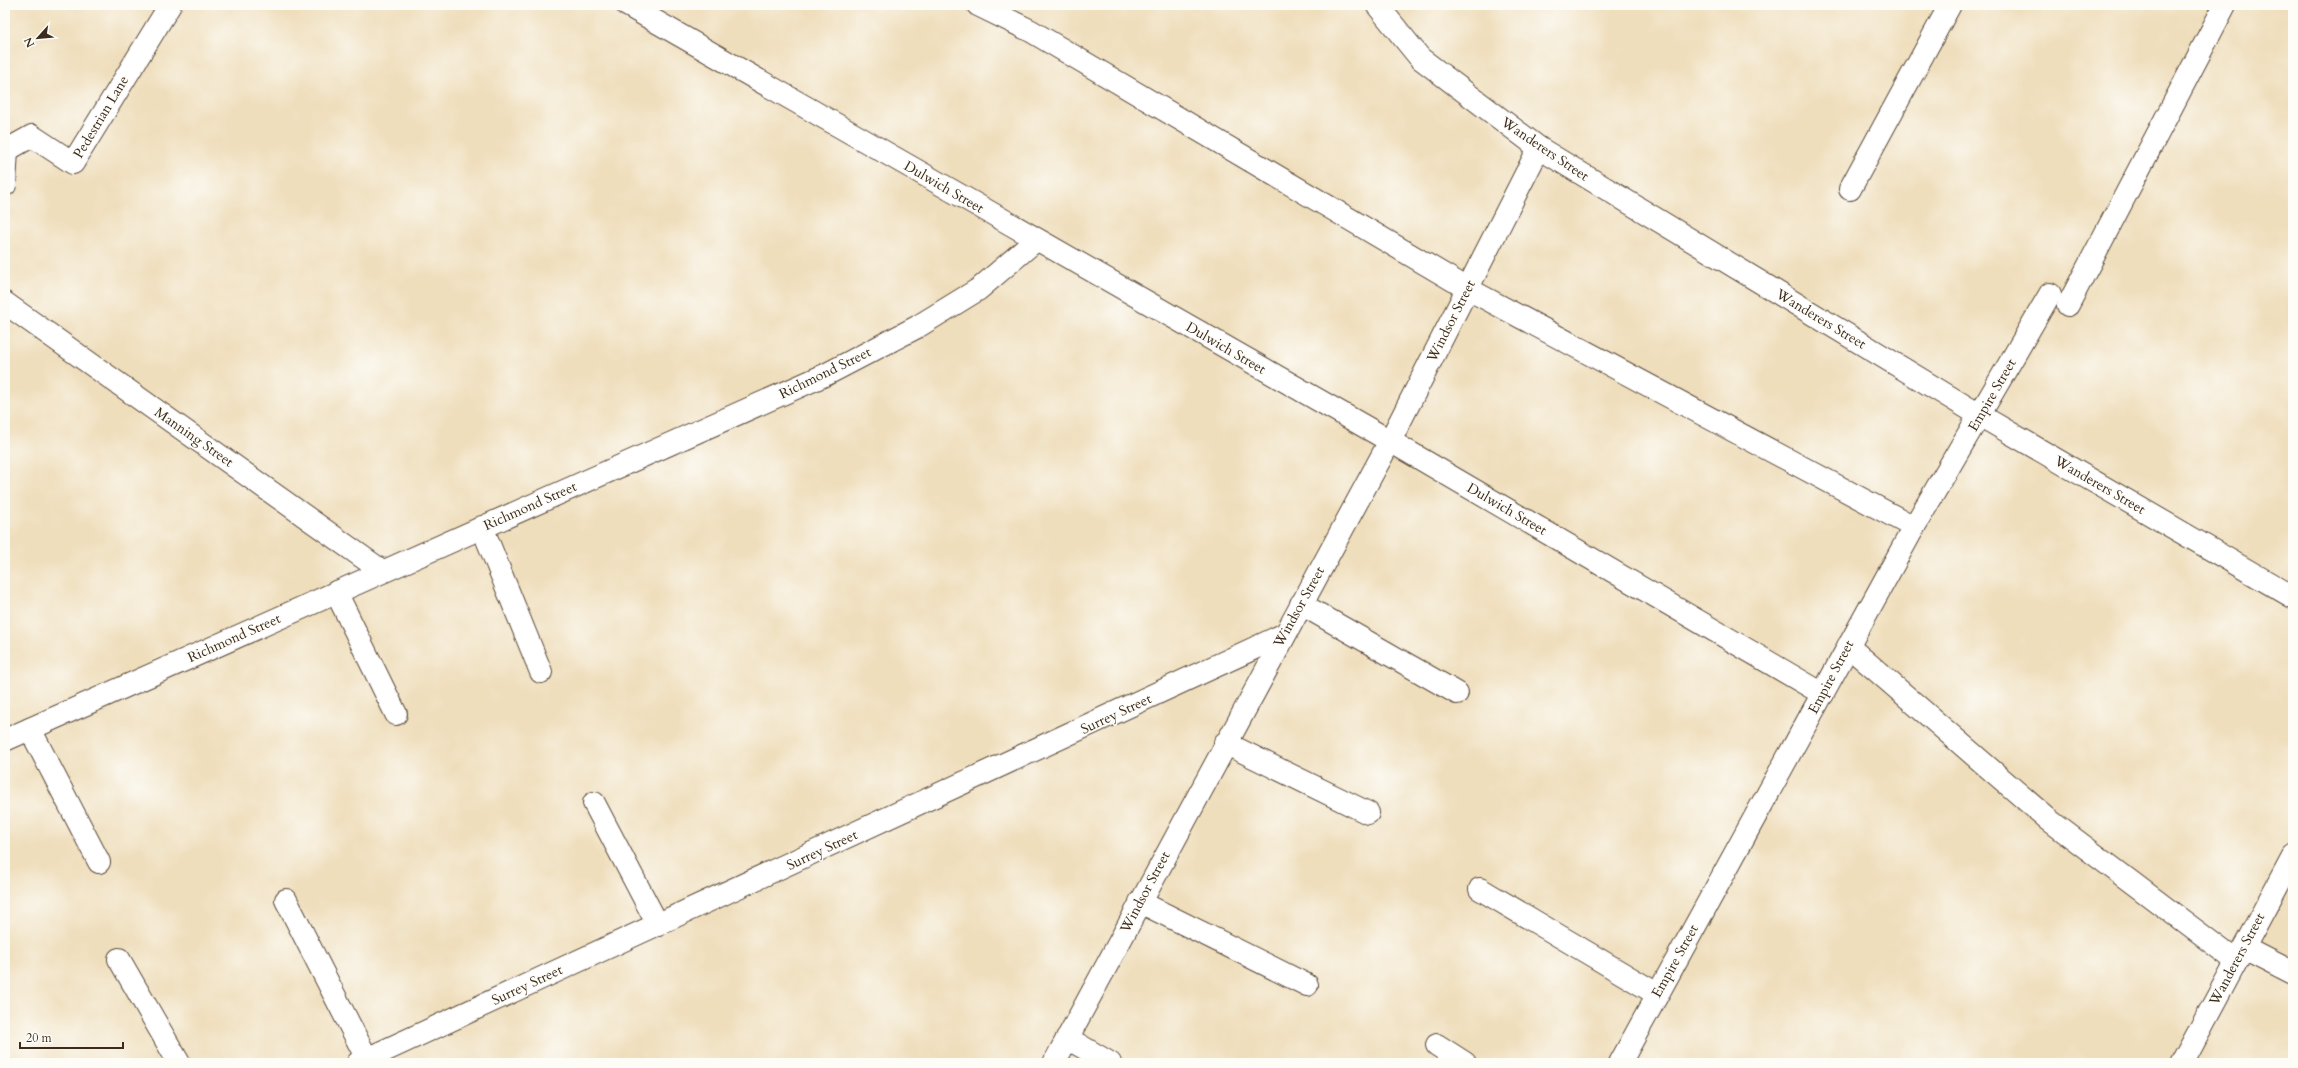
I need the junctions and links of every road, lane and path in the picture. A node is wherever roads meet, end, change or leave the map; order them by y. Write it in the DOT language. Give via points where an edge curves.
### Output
graph roads {
  1 [pos="170,5"];
  2 [pos="627,5"];
  3 [pos="978,5"];
  4 [pos="1377,5"];
  5 [pos="1950,5"];
  6 [pos="2225,5"];
  7 [pos="1539,148"];
  8 [pos="6,149"];
  9 [pos="5,185"];
  10 [pos="1850,189"];
  11 [pos="1036,240"];
  12 [pos="1468,289"];
  13 [pos="5,303"];
  14 [pos="1981,416"];
  15 [pos="1390,441"];
  16 [pos="482,527"];
  17 [pos="1914,527"];
  18 [pos="382,571"];
  19 [pos="336,592"];
  20 [pos="2293,597"];
  21 [pos="1301,604"];
  22 [pos="1285,634"];
  23 [pos="1848,646"];
  24 [pos="541,672"];
  25 [pos="1457,693"];
  26 [pos="1823,694"];
  27 [pos="396,714"];
  28 [pos="30,729"];
  29 [pos="5,740"];
  30 [pos="1226,742"];
  31 [pos="594,803"];
  32 [pos="1368,813"];
  33 [pos="2293,856"];
  34 [pos="100,862"];
  35 [pos="1480,889"];
  36 [pos="286,900"];
  37 [pos="1140,902"];
  38 [pos="658,925"];
  39 [pos="2240,955"];
  40 [pos="119,959"];
  41 [pos="2293,973"];
  42 [pos="1307,985"];
  43 [pos="1657,994"];
  44 [pos="1067,1038"];
  45 [pos="1437,1045"];
  46 [pos="362,1061"];
  47 [pos="179,1063"];
  48 [pos="1054,1063"];
  49 [pos="1110,1063"];
  50 [pos="1465,1063"];
  51 [pos="1620,1063"];
  52 [pos="2182,1063"];
  1 -- 8 [label="street, Pedestrian Lane" via="73,163 32,136"];
  2 -- 11 [label="street, Dulwich Street"];
  3 -- 12 [label="street" via="1031,31"];
  4 -- 7 [label="street, Wanderers Street" via="1420,58"];
  5 -- 10 [label="street"];
  6 -- 14 [label="street, Empire Street" via="2059,300"];
  7 -- 12 [label="street, Windsor Street"];
  7 -- 14 [label="street, Wanderers Street"];
  8 -- 9 [label="street"];
  11 -- 15 [label="street, Dulwich Street"];
  11 -- 16 [label="street, Richmond Street" via="979,289 918,327 827,374"];
  12 -- 15 [label="street, Windsor Street"];
  12 -- 17 [label="street"];
  13 -- 18 [label="street, Manning Street"];
  14 -- 17 [label="street, Empire Street"];
  14 -- 20 [label="street, Wanderers Street"];
  15 -- 21 [label="street, Windsor Street"];
  15 -- 26 [label="street, Dulwich Street"];
  16 -- 18 [label="street, Richmond Street"];
  16 -- 24 [label="street"];
  17 -- 23 [label="street, Empire Street"];
  18 -- 19 [label="street, Richmond Street"];
  19 -- 27 [label="street"];
  19 -- 28 [label="street, Richmond Street"];
  21 -- 22 [label="street, Windsor Street"];
  21 -- 25 [label="street"];
  22 -- 30 [label="street, Windsor Street"];
  22 -- 38 [label="street, Surrey Street"];
  23 -- 26 [label="street, Empire Street"];
  23 -- 39 [label="street" via="2049,820"];
  26 -- 43 [label="street, Empire Street"];
  28 -- 29 [label="street, Richmond Street"];
  28 -- 34 [label="street"];
  30 -- 32 [label="street"];
  30 -- 37 [label="street, Windsor Street"];
  31 -- 38 [label="street"];
  33 -- 39 [label="street, Wanderers Street"];
  35 -- 43 [label="street"];
  36 -- 46 [label="street"];
  37 -- 42 [label="street"];
  37 -- 44 [label="street, Windsor Street"];
  38 -- 46 [label="street, Surrey Street"];
  39 -- 41 [label="street"];
  39 -- 52 [label="street, Wanderers Street"];
  40 -- 47 [label="street"];
  43 -- 51 [label="street, Empire Street"];
  44 -- 48 [label="street, Windsor Street"];
  44 -- 49 [label="street"];
  45 -- 50 [label="street"];
}
